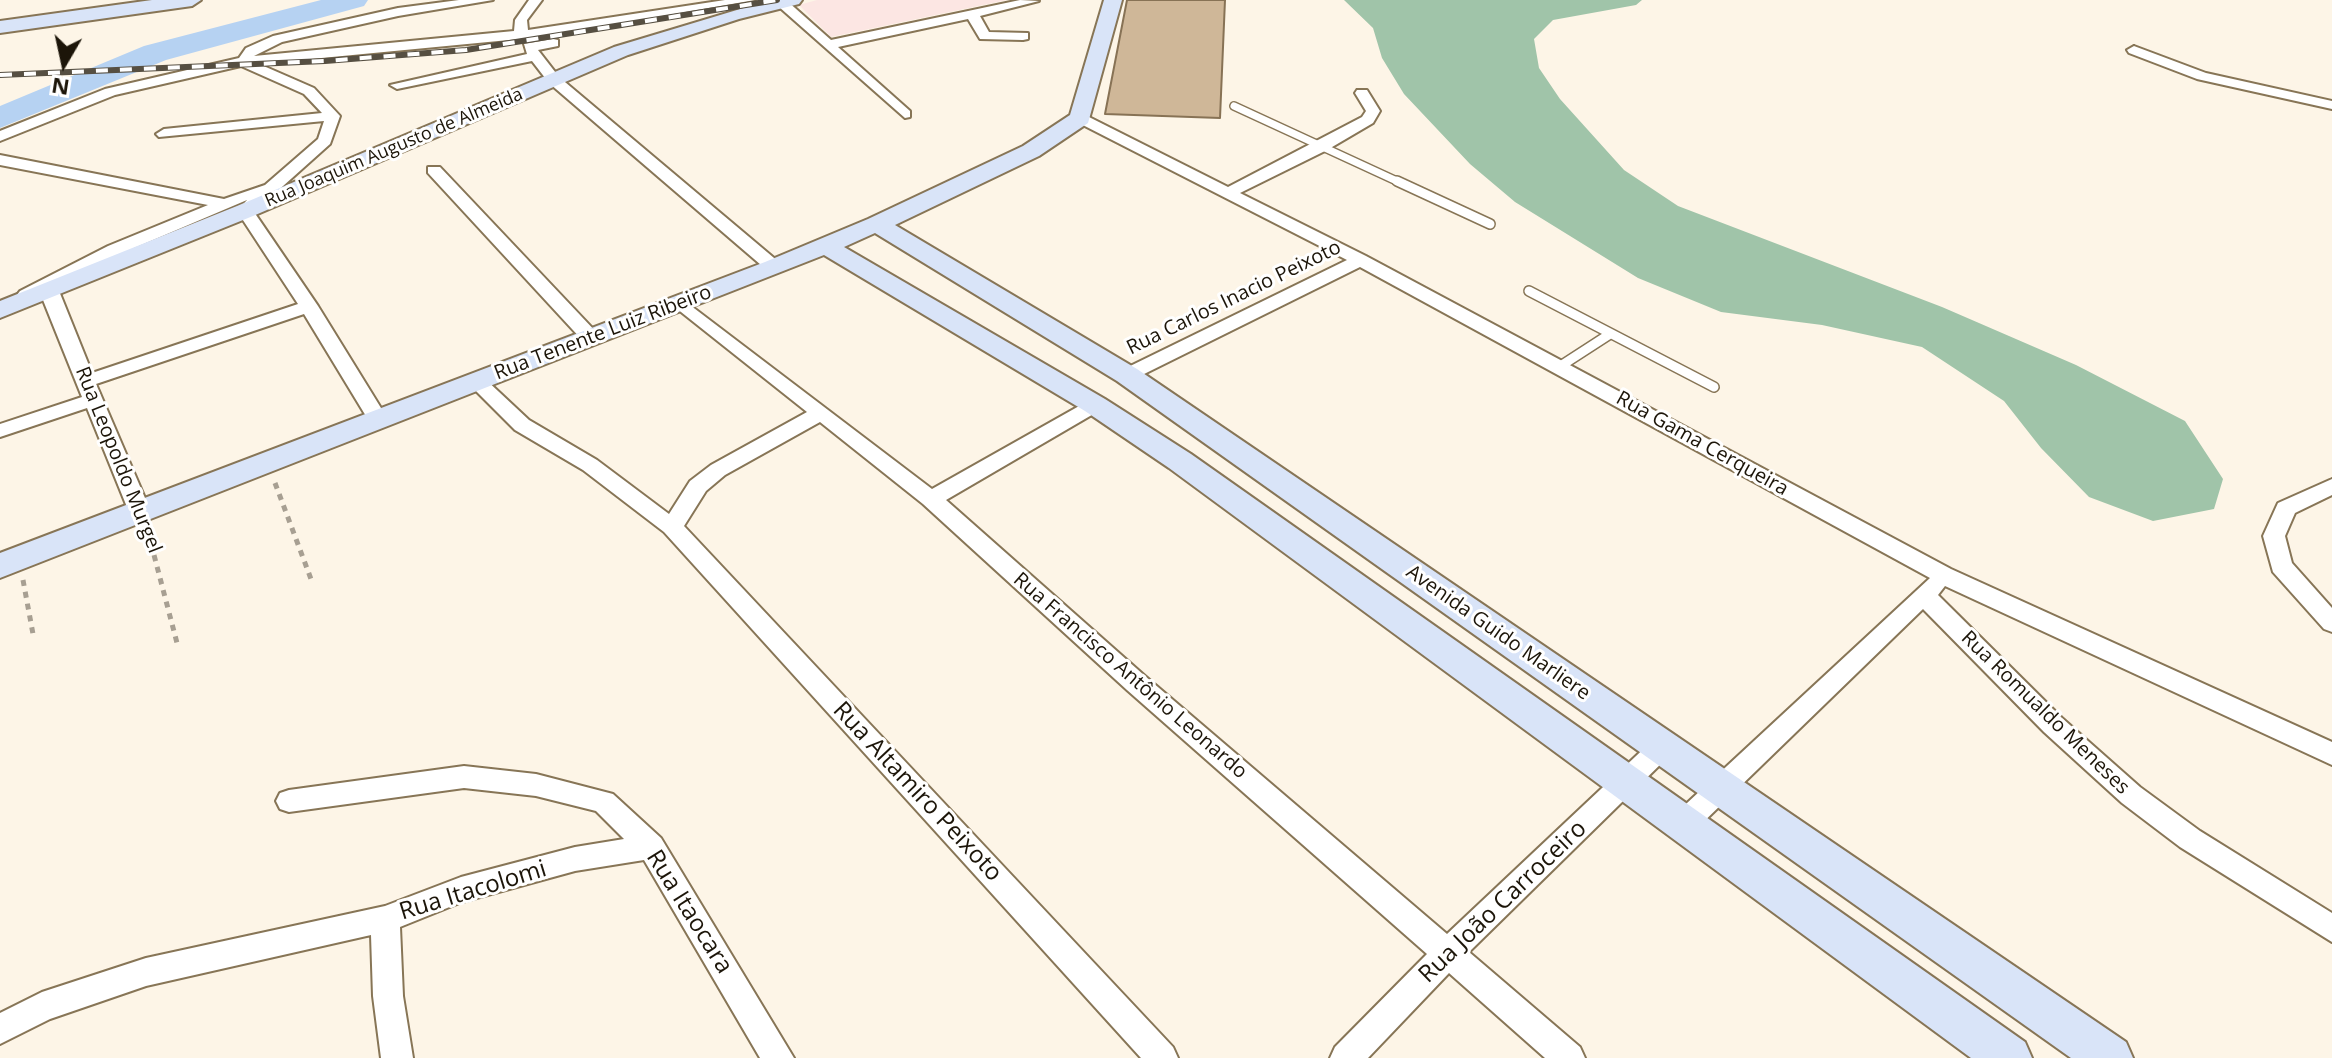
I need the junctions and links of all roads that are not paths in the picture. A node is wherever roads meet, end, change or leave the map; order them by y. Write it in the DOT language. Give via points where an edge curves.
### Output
graph roads {
  1 [pos="192,0"];
  2 [pos="487,0"];
  3 [pos="536,0"];
  4 [pos="749,0"];
  5 [pos="1113,0"];
  6 [pos="1033,1"];
  7 [pos="787,2"];
  8 [pos="972,14"];
  9 [pos="732,15"];
  10 [pos="0,27"];
  11 [pos="1023,36"];
  12 [pos="828,45"];
  13 [pos="529,46"];
  14 [pos="2134,50"];
  15 [pos="243,61"];
  16 [pos="554,80"];
  17 [pos="397,85"];
  18 [pos="1362,93"];
  19 [pos="2332,105"];
  20 [pos="1234,106"];
  21 [pos="905,114"];
  22 [pos="333,116"];
  23 [pos="1080,118"];
  24 [pos="164,134"];
  25 [pos="0,136"];
  26 [pos="1322,147"];
  27 [pos="0,160"];
  28 [pos="434,170"];
  29 [pos="1225,194"];
  30 [pos="236,208"];
  31 [pos="877,224"];
  32 [pos="1490,224"];
  33 [pos="824,245"];
  34 [pos="1360,260"];
  35 [pos="774,267"];
  36 [pos="48,286"];
  37 [pos="1529,291"];
  38 [pos="682,304"];
  39 [pos="309,306"];
  40 [pos="3,309"];
  41 [pos="1610,334"];
  42 [pos="591,338"];
  43 [pos="1559,367"];
  44 [pos="1127,375"];
  45 [pos="476,381"];
  46 [pos="1714,387"];
  47 [pos="91,390"];
  48 [pos="1095,405"];
  49 [pos="822,412"];
  50 [pos="379,421"];
  51 [pos="0,431"];
  52 [pos="2332,486"];
  53 [pos="931,499"];
  54 [pos="140,512"];
  55 [pos="672,527"];
  56 [pos="10,562"];
  57 [pos="1943,575"];
  58 [pos="1924,596"];
  59 [pos="2332,623"];
  60 [pos="1662,747"];
  61 [pos="2332,754"];
  62 [pos="1627,782"];
  63 [pos="1721,786"];
  64 [pos="289,801"];
  65 [pos="1683,824"];
  66 [pos="651,847"];
  67 [pos="385,919"];
  68 [pos="2332,929"];
  69 [pos="1448,953"];
  70 [pos="0,1029"];
  71 [pos="397,1058"];
  72 [pos="778,1058"];
  73 [pos="1162,1058"];
  74 [pos="1346,1058"];
  75 [pos="1569,1058"];
  76 [pos="2009,1058"];
  77 [pos="2110,1058"];
  1 -- 10 [label="street"];
  2 -- 15 [label="street" via="398,12 278,39 251,51"];
  3 -- 13 [label="street" via="521,20"];
  4 -- 13 [label="street"];
  5 -- 23 [label="street"];
  6 -- 8 [label="street"];
  7 -- 9 [label="street, Rua Joaquim Augusto de Almeida"];
  7 -- 12 [label="street"];
  8 -- 11 [label="street" via="985,36"];
  8 -- 12 [label="street"];
  9 -- 13 [label="street"];
  9 -- 16 [label="street, Rua Joaquim Augusto de Almeida" via="621,51"];
  12 -- 21 [label="street"];
  13 -- 15 [label="street"];
  13 -- 16 [label="street"];
  13 -- 17 [label="street"];
  14 -- 19 [label="street" via="2202,76"];
  15 -- 22 [label="street" via="309,91"];
  15 -- 25 [label="street" via="110,92"];
  16 -- 30 [label="street, Rua Joaquim Augusto de Almeida"];
  16 -- 35 [label="street"];
  18 -- 26 [label="street" via="1371,117"];
  20 -- 26 [label="lane"];
  22 -- 24 [label="street"];
  22 -- 30 [label="street" via="325,141"];
  23 -- 29 [label="street, Rua Gama Cerqueira"];
  23 -- 31 [label="street, Rua Tenente Luiz Ribeiro" via="1031,151"];
  26 -- 29 [label="street"];
  26 -- 32 [label="lane"];
  27 -- 30 [label="street"];
  28 -- 42 [label="street"];
  29 -- 34 [label="street, Rua Gama Cerqueira"];
  30 -- 36 [label="street, Rua Joaquim Augusto de Almeida"];
  30 -- 39 [label="street"];
  31 -- 33 [label="street, Rua Tenente Luiz Ribeiro"];
  31 -- 44 [label="street, Avenida Guido Marliere"];
  33 -- 35 [label="street, Rua Tenente Luiz Ribeiro"];
  33 -- 48 [label="street"];
  34 -- 43 [label="street, Rua Gama Cerqueira"];
  34 -- 44 [label="street, Rua Carlos Inacio Peixoto"];
  35 -- 38 [label="street, Rua Tenente Luiz Ribeiro"];
  36 -- 40 [label="street, Rua Joaquim Augusto de Almeida"];
  36 -- 47 [label="street, Rua Leopoldo Murgel"];
  37 -- 41 [label="lane"];
  38 -- 42 [label="street, Rua Tenente Luiz Ribeiro"];
  38 -- 49 [label="street, Rua Francisco Antônio Leonardo"];
  39 -- 47 [label="street"];
  39 -- 50 [label="street"];
  41 -- 43 [label="lane"];
  41 -- 46 [label="lane"];
  42 -- 45 [label="street, Rua Tenente Luiz Ribeiro"];
  43 -- 57 [label="street, Rua Gama Cerqueira"];
  44 -- 60 [label="street, Avenida Guido Marliere"];
  45 -- 50 [label="street, Rua Tenente Luiz Ribeiro"];
  45 -- 55 [label="street, Rua Altamiro Peixoto" via="522,425 590,465"];
  47 -- 51 [label="street"];
  47 -- 54 [label="street, Rua Leopoldo Murgel"];
  48 -- 53 [label="street"];
  48 -- 62 [label="street"];
  49 -- 53 [label="street, Rua Francisco Antônio Leonardo"];
  49 -- 55 [label="street" via="718,470 698,486"];
  50 -- 54 [label="street, Rua Tenente Luiz Ribeiro"];
  52 -- 59 [label="street" via="2286,508 2274,536 2281,566"];
  53 -- 69 [label="street, Rua Francisco Antônio Leonardo"];
  54 -- 56 [label="street, Rua Tenente Luiz Ribeiro"];
  55 -- 73 [label="street, Rua Altamiro Peixoto"];
  57 -- 58 [label="street"];
  57 -- 61 [label="street, Rua Gama Cerqueira"];
  58 -- 63 [label="street"];
  58 -- 68 [label="street, Rua Romualdo Meneses" via="2131,795"];
  60 -- 62 [label="street, Rua João Carroceiro"];
  60 -- 63 [label="street, Avenida Guido Marliere"];
  62 -- 65 [label="street"];
  62 -- 69 [label="street, Rua João Carroceiro"];
  63 -- 65 [label="street"];
  63 -- 77 [label="street, Avenida Guido Marliere"];
  64 -- 66 [label="street, Rua Itaocara" via="464,777 536,785 604,802"];
  65 -- 76 [label="street"];
  66 -- 67 [label="street, Rua Itacolomi" via="575,859 461,890"];
  66 -- 72 [label="street, Rua Itaocara"];
  67 -- 70 [label="street" via="146,972 42,1007"];
  67 -- 71 [label="street, Rua Itacolomi"];
  69 -- 74 [label="street, Rua João Carroceiro"];
  69 -- 75 [label="street, Rua Francisco Antônio Leonardo"];
}
